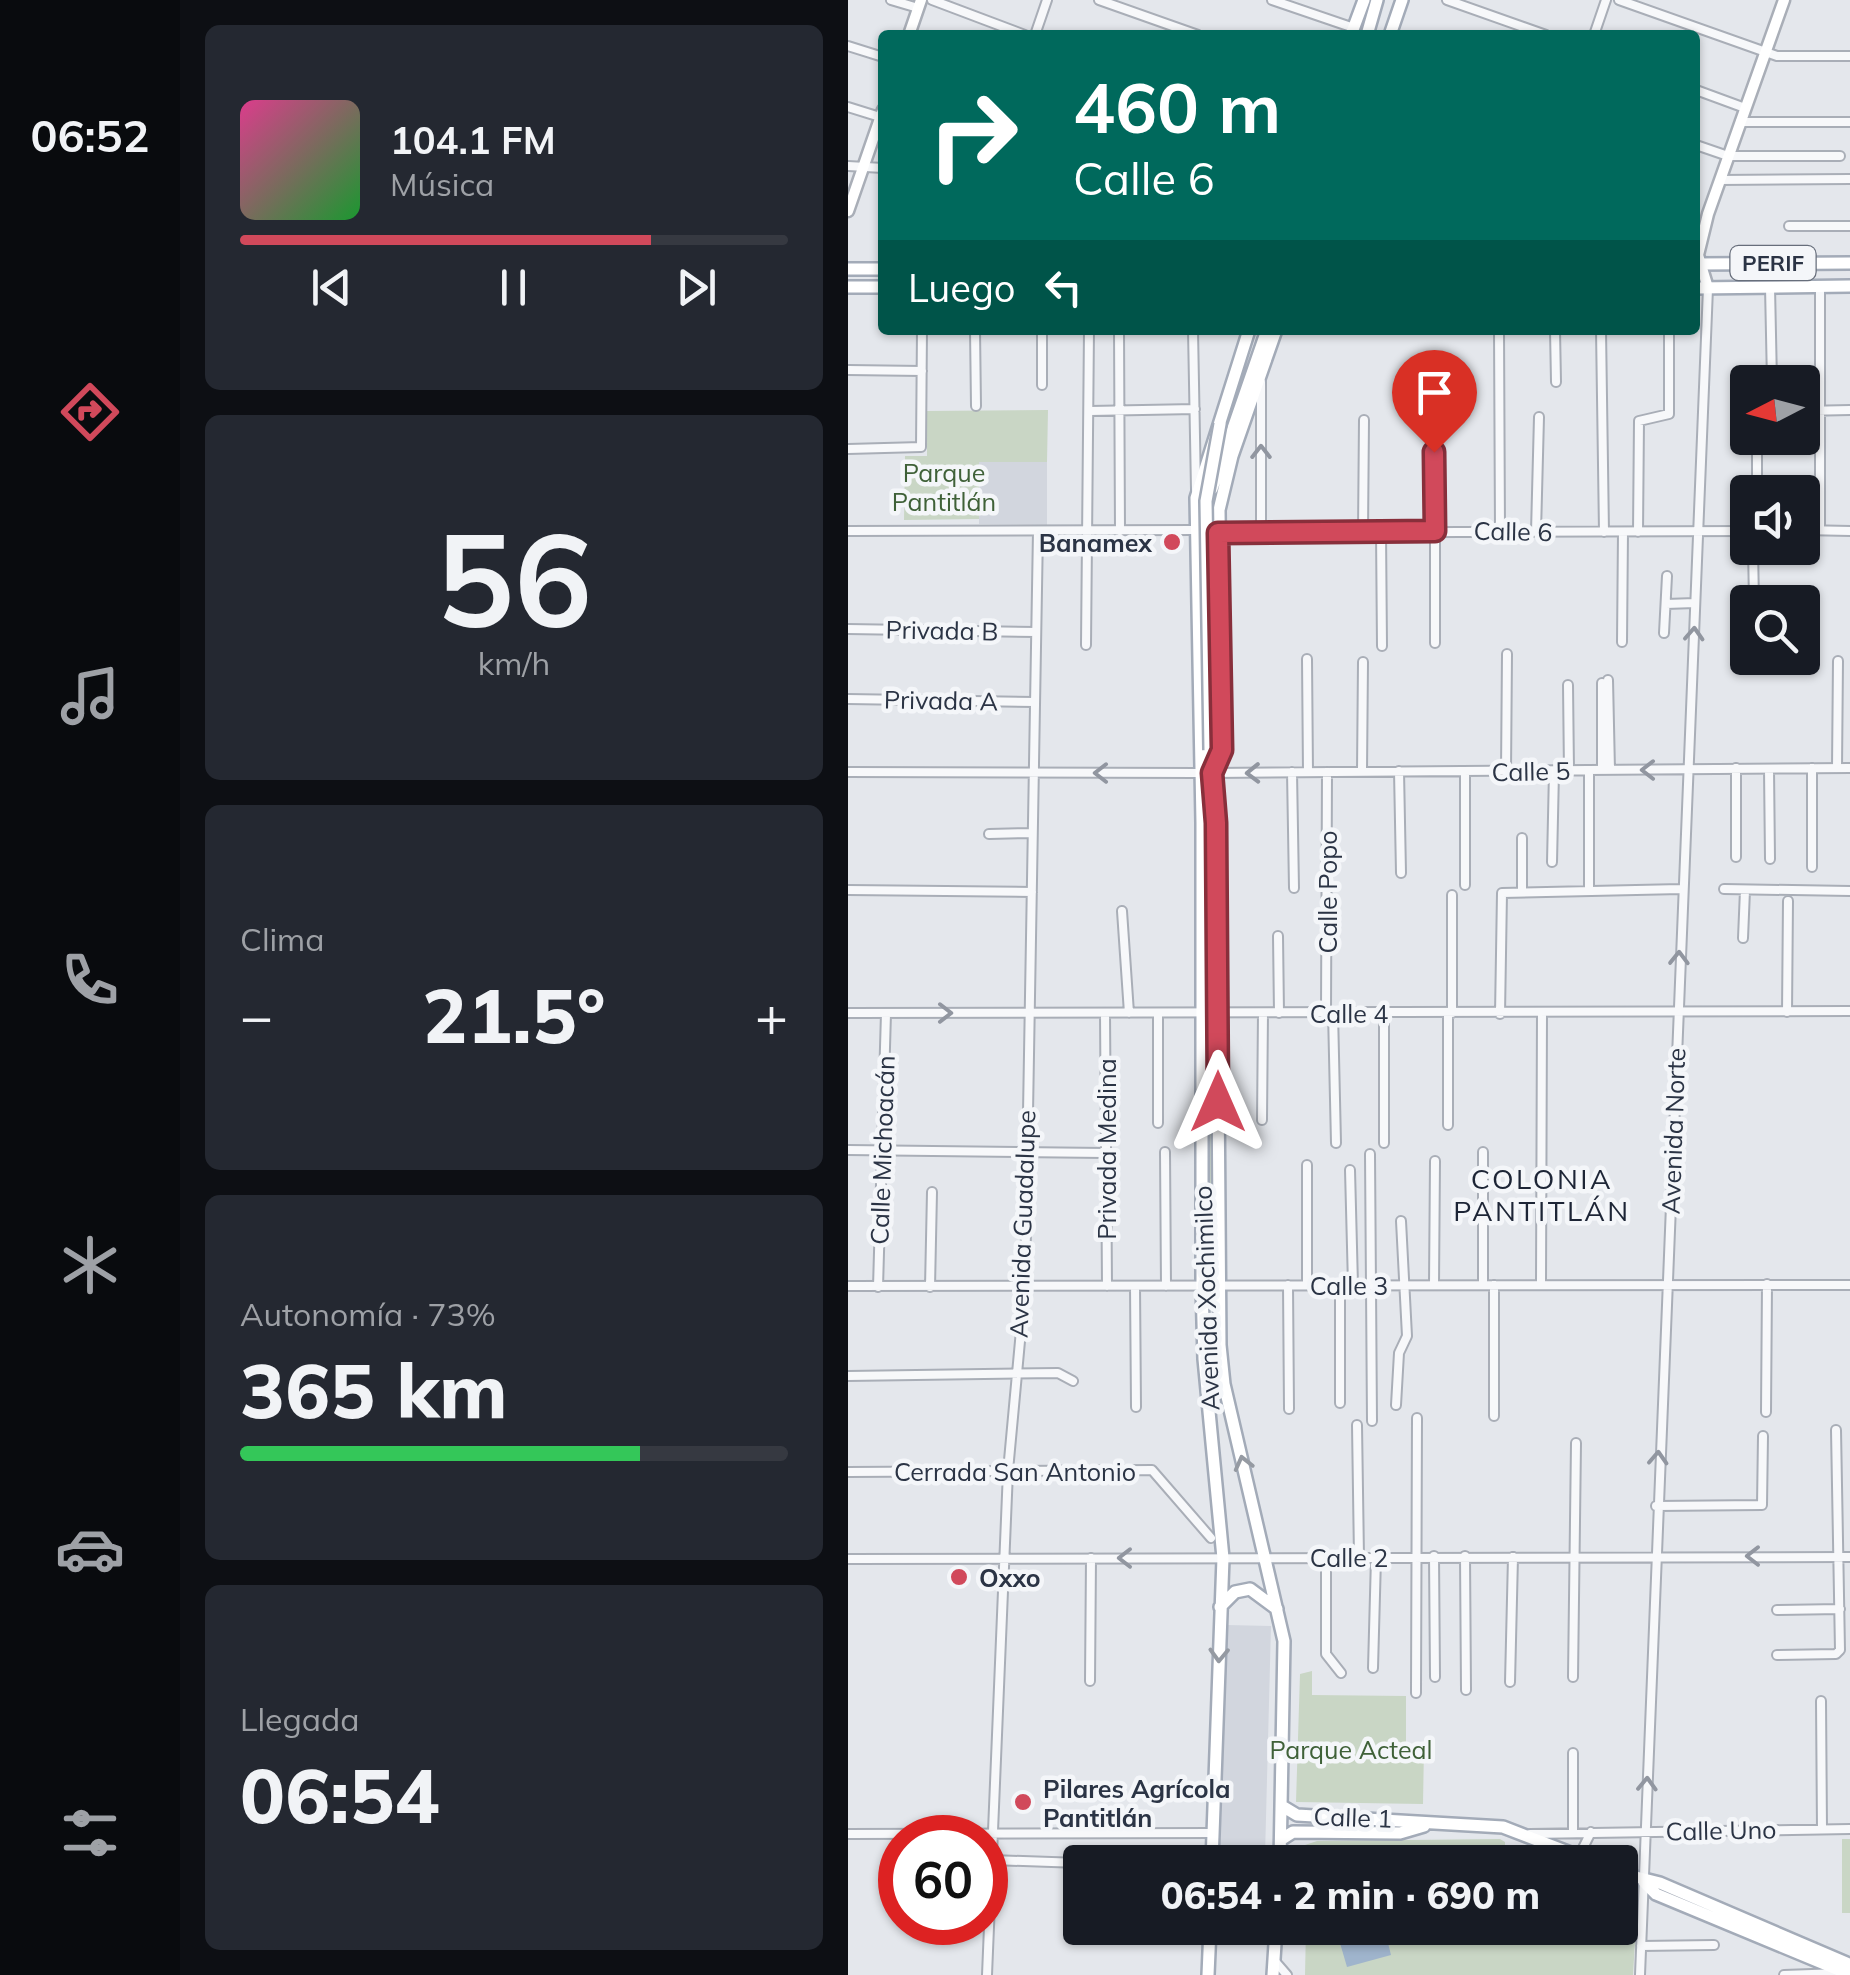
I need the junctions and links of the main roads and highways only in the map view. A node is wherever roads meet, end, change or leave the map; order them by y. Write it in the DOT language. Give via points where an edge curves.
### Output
graph roads {
  1 [pos="1364,0"];
  2 [pos="1377,0"];
  3 [pos="1402,0"];
  4 [pos="1395,20"];
  5 [pos="1353,30"];
  6 [pos="1368,30"];
  7 [pos="1384,30"];
  8 [pos="1392,30"];
  9 [pos="1700,257"];
  10 [pos="1850,263"];
  11 [pos="878,268"];
  12 [pos="848,269"];
  13 [pos="1850,286"];
  14 [pos="848,287"];
  15 [pos="878,287"];
  16 [pos="1702,288"];
  17 [pos="1249,335"];
  18 [pos="1249,335"];
  19 [pos="1264,335"];
  20 [pos="1274,335"];
  21 [pos="1196,530"];
  22 [pos="1205,773"];
  23 [pos="1220,1607"];
  24 [pos="1280,1612"];
  25 [pos="1282,1806"];
  26 [pos="1427,1825"];
  27 [pos="1282,1840"];
  28 [pos="1212,1845"];
  29 [pos="1282,1845"];
  30 [pos="1554,1845"];
  31 [pos="1638,1880"];
  32 [pos="1209,1945"];
  33 [pos="1275,1945"];
  34 [pos="1849,1971"];
  35 [pos="1208,1975"];
  36 [pos="1273,1975"];
  1 -- 5 [label="main road"];
  2 -- 6 [label="main road"];
  3 -- 4 [label="main road"];
  4 -- 7 [label="main road"];
  4 -- 8 [label="main road"];
  9 -- 10 [label="main road, PERIF"];
  11 -- 12 [label="main road"];
  13 -- 16 [label="main road, PERIF"];
  14 -- 15 [label="main road"];
  17 -- 21 [label="main road, Avenida Xochimilco" via="1196,498"];
  18 -- 22 [label="main road, bridge" via="1220,424 1206,501"];
  19 -- 21 [label="main road"];
  20 -- 22 [label="main road, Avenida Xochimilco" via="1226,477 1218,533 1222,750"];
  21 -- 22 [label="main road, Avenida Xochimilco"];
  22 -- 23 [label="main road, Avenida Xochimilco" via="1202,1286 1223,1558"];
  24 -- 22 [label="main road, Avenida Xochimilco, one-way" via="1224,1384 1218,1012"];
  23 -- 24 [label="main road" via="1234,1592 1250,1590"];
  23 -- 28 [label="main road, Avenida Xochimilco, one-way"];
  24 -- 25 [label="main road, Avenida Xochimilco" via="1286,1674"];
  25 -- 26 [label="main road, Calle 1" via="1297,1814"];
  25 -- 27 [label="main road, Avenida Xochimilco"];
  26 -- 27 [label="main road, Calle 1" via="1400,1833 1293,1832"];
  26 -- 30 [label="main road, Calle 1" via="1494,1825"];
  27 -- 29 [label="main road, Avenida Xochimilco"];
  31 -- 34 [label="main road" via="1660,1883"];
  32 -- 35 [label="main road"];
  33 -- 36 [label="main road"];
}
